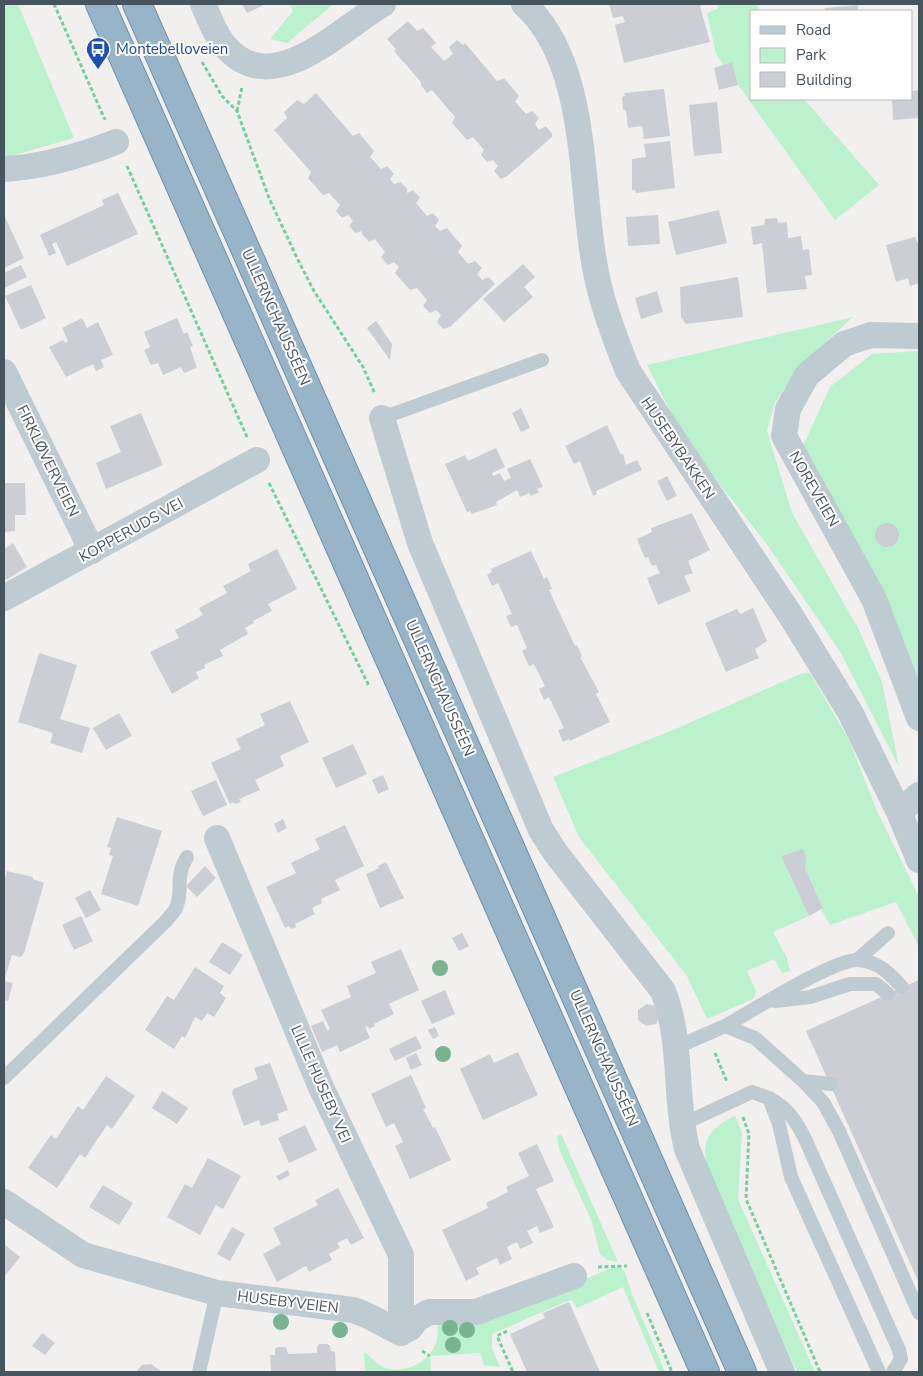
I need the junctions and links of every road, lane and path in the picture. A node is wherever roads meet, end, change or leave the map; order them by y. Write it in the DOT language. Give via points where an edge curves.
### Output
graph roads {
  1 [pos="54,4"];
  2 [pos="100,4"];
  3 [pos="137,4"];
  4 [pos="203,4"];
  5 [pos="383,4"];
  6 [pos="524,4"];
  7 [pos="200,57"];
  8 [pos="116,142"];
  9 [pos="4,169"];
  10 [pos="919,336"];
  11 [pos="542,360"];
  12 [pos="4,372"];
  13 [pos="382,418"];
  14 [pos="257,460"];
  15 [pos="92,551"];
  16 [pos="4,598"];
  17 [pos="372,690"];
  18 [pos="919,718"];
  19 [pos="919,795"];
  20 [pos="899,812"];
  21 [pos="217,838"];
  22 [pos="186,857"];
  23 [pos="919,860"];
  24 [pos="888,932"];
  25 [pos="857,960"];
  26 [pos="902,987"];
  27 [pos="888,994"];
  28 [pos="768,1002"];
  29 [pos="725,1026"];
  30 [pos="677,1047"];
  31 [pos="4,1078"];
  32 [pos="804,1081"];
  33 [pos="831,1084"];
  34 [pos="769,1098"];
  35 [pos="680,1125"];
  36 [pos="4,1202"];
  37 [pos="625,1261"];
  38 [pos="631,1275"];
  39 [pos="574,1276"];
  40 [pos="218,1293"];
  41 [pos="646,1310"];
  42 [pos="919,1313"];
  43 [pos="514,1328"];
  44 [pos="401,1333"];
  45 [pos="199,1372"];
  46 [pos="513,1372"];
  47 [pos="672,1372"];
  48 [pos="705,1372"];
  49 [pos="742,1372"];
  50 [pos="782,1372"];
  51 [pos="879,1372"];
  52 [pos="894,1372"];
  1 -- 8 [label="path"];
  2 -- 48 [label="highway"];
  3 -- 49 [label="highway, ULLERNCHAUSSÉEN"];
  4 -- 5 [label="street" via="223,44 234,55 247,64 278,66 300,58"];
  6 -- 20 [label="street, HUSEBYBAKKEN" via="539,17 559,52 573,93 594,264 628,371 791,616 850,712"];
  7 -- 13 [label="path" via="222,96 237,111 269,198 298,260 363,367"];
  8 -- 9 [label="street" via="82,155 25,168"];
  8 -- 14 [label="path"];
  10 -- 18 [label="street, NOREVEIEN" via="871,335 844,344 807,375 788,409 784,436 874,599"];
  11 -- 13 [label="lane"];
  12 -- 15 [label="street, FIRKLØVERVEIEN"];
  13 -- 30 [label="street" via="420,543 541,830 663,991 670,1008"];
  14 -- 15 [label="street, KOPPERUDS VEI"];
  14 -- 17 [label="path"];
  15 -- 16 [label="street, KOPPERUDS VEI"];
  19 -- 20 [label="street"];
  20 -- 23 [label="street, HUSEBYBAKKEN"];
  21 -- 44 [label="street, LILLE HUSEBY VEI" via="320,1085 401,1255"];
  22 -- 31 [label="lane" via="179,869 176,908 166,921"];
  24 -- 25 [label="lane"];
  25 -- 26 [label="lane" via="876,964 889,972"];
  25 -- 28 [label="lane" via="814,976"];
  27 -- 28 [label="lane" via="876,984 850,984 810,997"];
  28 -- 29 [label="lane"];
  29 -- 30 [label="lane"];
  29 -- 32 [label="lane" via="755,1038"];
  30 -- 35 [label="street"];
  32 -- 33 [label="lane"];
  32 -- 42 [label="lane" via="823,1102 839,1131"];
  34 -- 35 [label="lane" via="752,1092"];
  34 -- 51 [label="lane" via="780,1124 791,1177"];
  34 -- 52 [label="lane" via="782,1105 796,1121 806,1141 899,1350 901,1360"];
  35 -- 50 [label="street" via="686,1148"];
  36 -- 40 [label="street, HUSEBYVEIEN" via="83,1255"];
  37 -- 38 [label="path"];
  39 -- 44 [label="street" via="476,1312 429,1312"];
  40 -- 44 [label="street, HUSEBYVEIEN" via="352,1310 370,1315"];
  40 -- 45 [label="lane"];
  41 -- 47 [label="path"];
  43 -- 46 [label="path" via="497,1336"];
}
